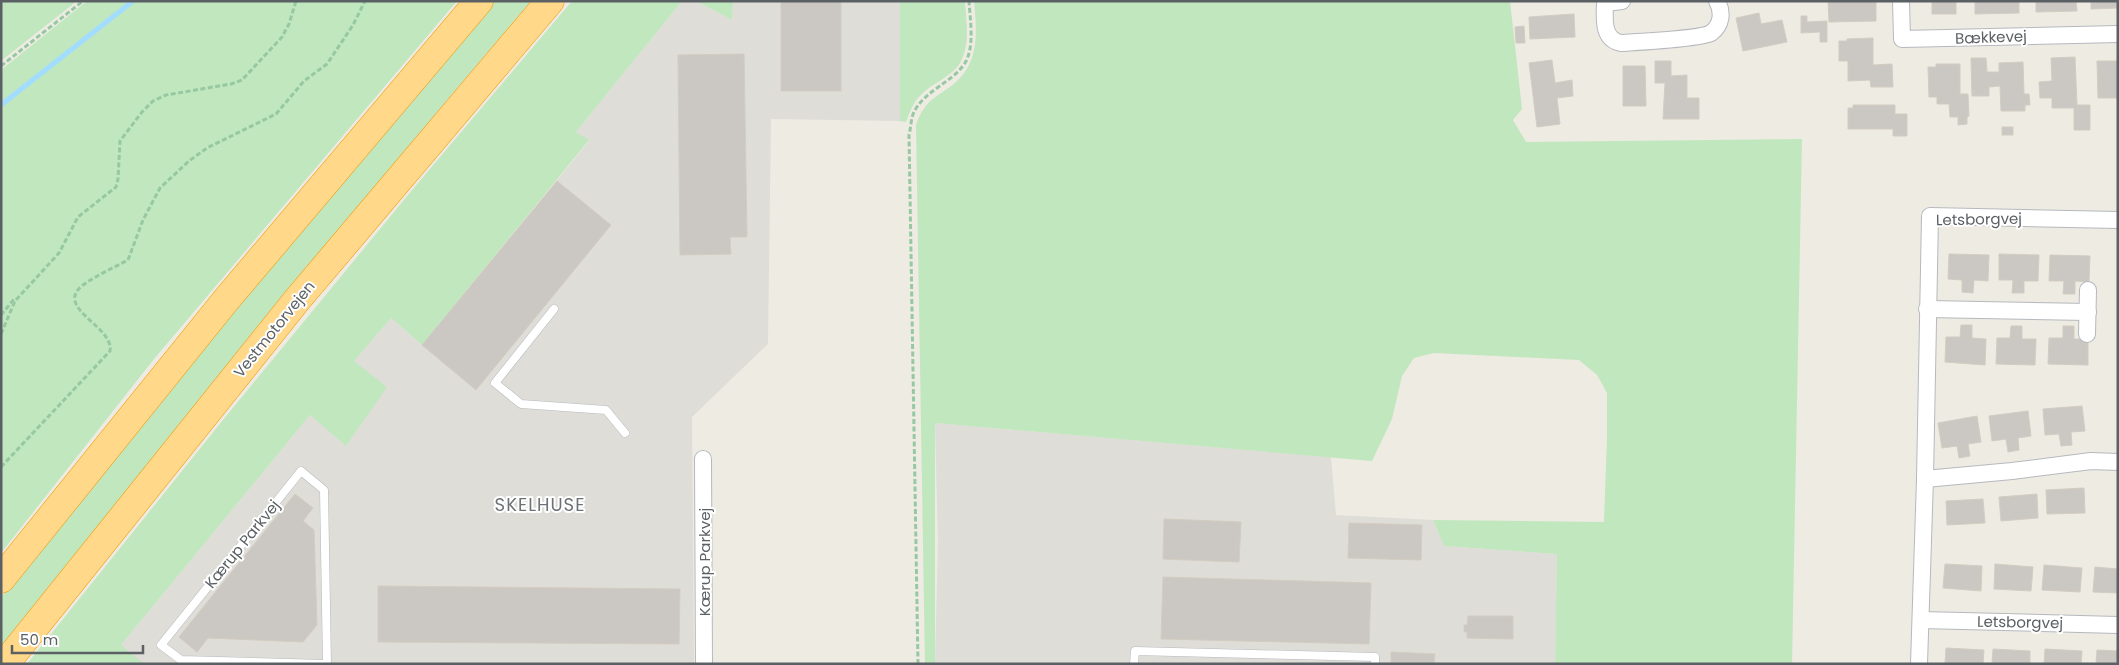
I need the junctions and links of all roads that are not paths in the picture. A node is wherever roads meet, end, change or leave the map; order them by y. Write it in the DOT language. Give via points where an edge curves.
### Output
graph roads {
  1 [pos="479,1"];
  2 [pos="550,1"];
  3 [pos="1622,1"];
  4 [pos="1717,1"];
  5 [pos="1901,1"];
  6 [pos="1605,2"];
  7 [pos="2118,34"];
  8 [pos="2118,220"];
  9 [pos="2088,290"];
  10 [pos="554,309"];
  11 [pos="1928,310"];
  12 [pos="2088,312"];
  13 [pos="2087,334"];
  14 [pos="625,433"];
  15 [pos="702,459"];
  16 [pos="2118,462"];
  17 [pos="1925,479"];
  18 [pos="1,579"];
  19 [pos="1922,620"];
  20 [pos="2118,625"];
  21 [pos="4,664"];
  22 [pos="325,664"];
  23 [pos="704,664"];
  24 [pos="1134,664"];
  25 [pos="1375,664"];
  26 [pos="1919,664"];
  1 -- 18 [label="highway" via="226,300"];
  2 -- 21 [label="highway, Vestmotorvejen" via="297,300"];
  3 -- 6 [label="street"];
  4 -- 6 [label="street" via="1720,21 1717,28 1705,36 1621,43 1611,39 1606,30"];
  5 -- 7 [label="street, Bækkevej" via="1902,40"];
  8 -- 11 [label="street, Letsborgvej" via="1930,216"];
  9 -- 12 [label="street"];
  10 -- 14 [label="lane" via="495,383 522,404 606,410"];
  11 -- 12 [label="street"];
  11 -- 17 [label="street, Letsborgvej"];
  12 -- 13 [label="street"];
  15 -- 23 [label="street, Kærup Parkvej"];
  16 -- 17 [label="street" via="2091,461"];
  17 -- 19 [label="street, Letsborgvej"];
  19 -- 20 [label="street, Letsborgvej"];
  19 -- 26 [label="street, Letsborgvej"];
  22 -- 22 [label="lane, Kærup Parkvej" via="181,660 161,645 301,471 324,490"];
  24 -- 25 [label="lane" via="1135,651 1375,657"];
}
